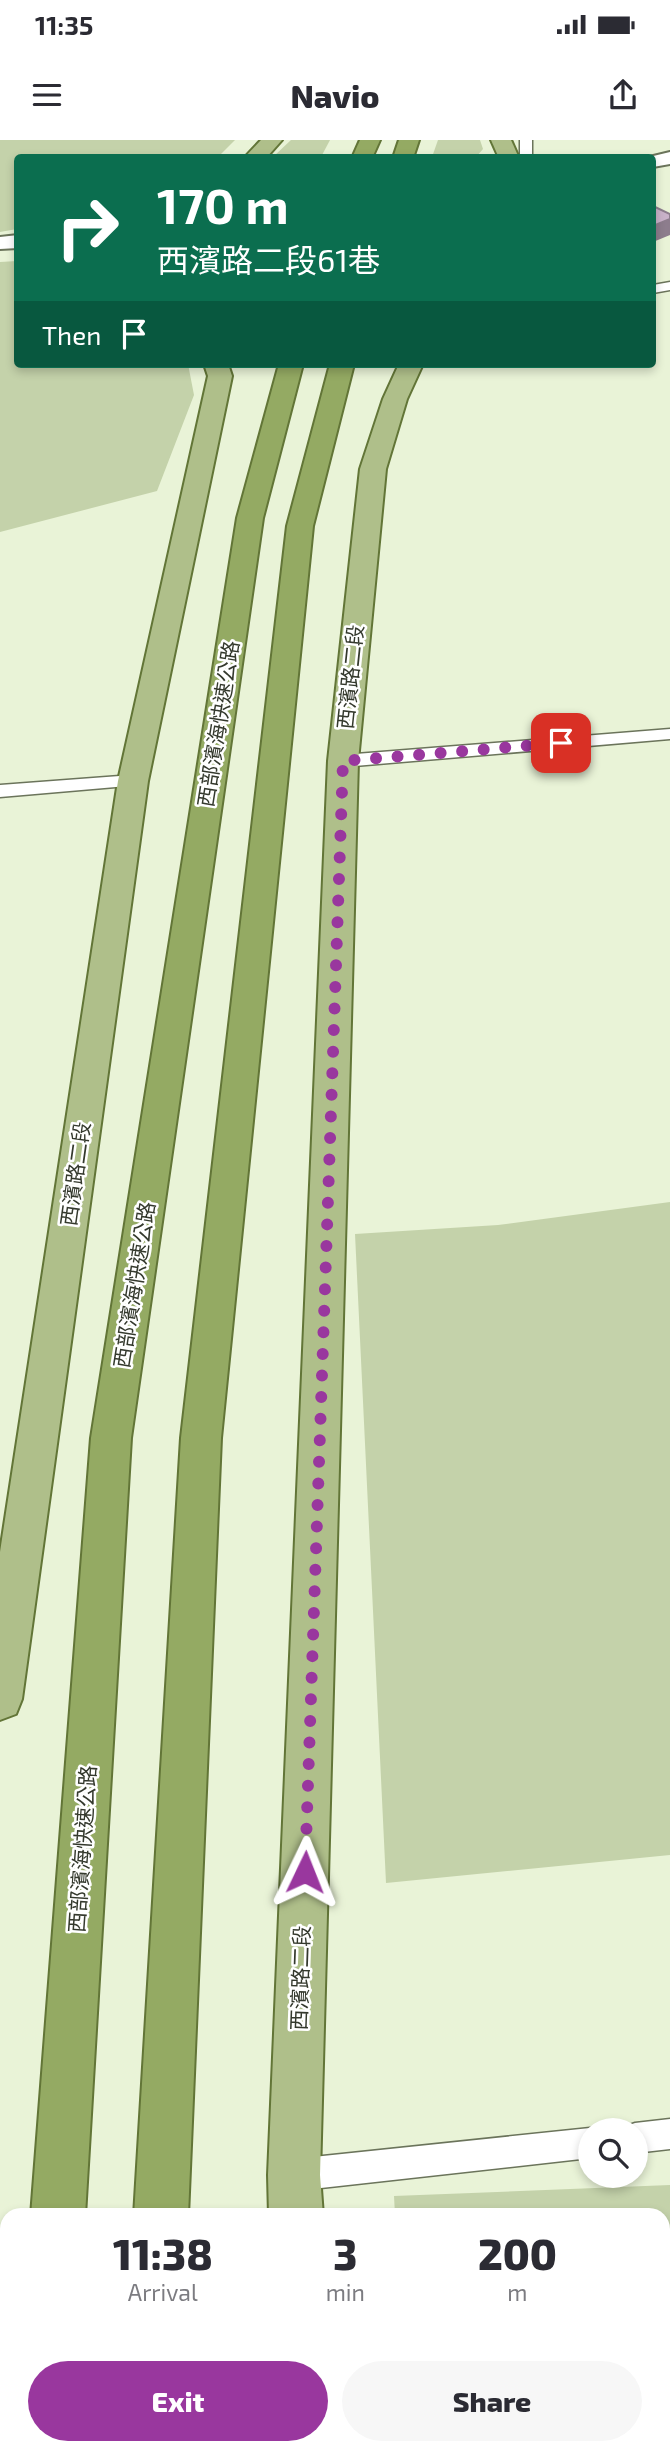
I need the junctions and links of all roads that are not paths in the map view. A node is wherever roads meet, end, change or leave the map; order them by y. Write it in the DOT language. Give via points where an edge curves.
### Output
graph roads {
  1 [pos="272,140"];
  2 [pos="258,154"];
  3 [pos="217,368"];
  4 [pos="290,368"];
  5 [pos="341,368"];
  6 [pos="409,368"];
  7 [pos="670,734"];
  8 [pos="343,761"];
  9 [pos="132,781"];
  10 [pos="0,791"];
  11 [pos="0,1699"];
  12 [pos="670,2134"];
  13 [pos="648,2137"];
  14 [pos="578,2144"];
  15 [pos="294,2175"];
  16 [pos="59,2208"];
  17 [pos="161,2208"];
  18 [pos="296,2208"];
  1 -- 2 [label="main road"];
  3 -- 9 [label="main road, 西濱路二段" via="220,376"];
  4 -- 16 [label="highway, 西部濱海快速公路" via="250,518 111,1438"];
  5 -- 17 [label="highway" via="300,526 201,1438"];
  6 -- 8 [label="main road, 西濱路二段" via="373,469"];
  7 -- 8 [label="lane"];
  8 -- 15 [label="main road, 西濱路二段"];
  9 -- 10 [label="lane"];
  9 -- 11 [label="main road, 西濱路二段"];
  12 -- 13 [label="lane"];
  14 -- 15 [label="lane"];
  15 -- 18 [label="main road, 西濱路二段"];
}
